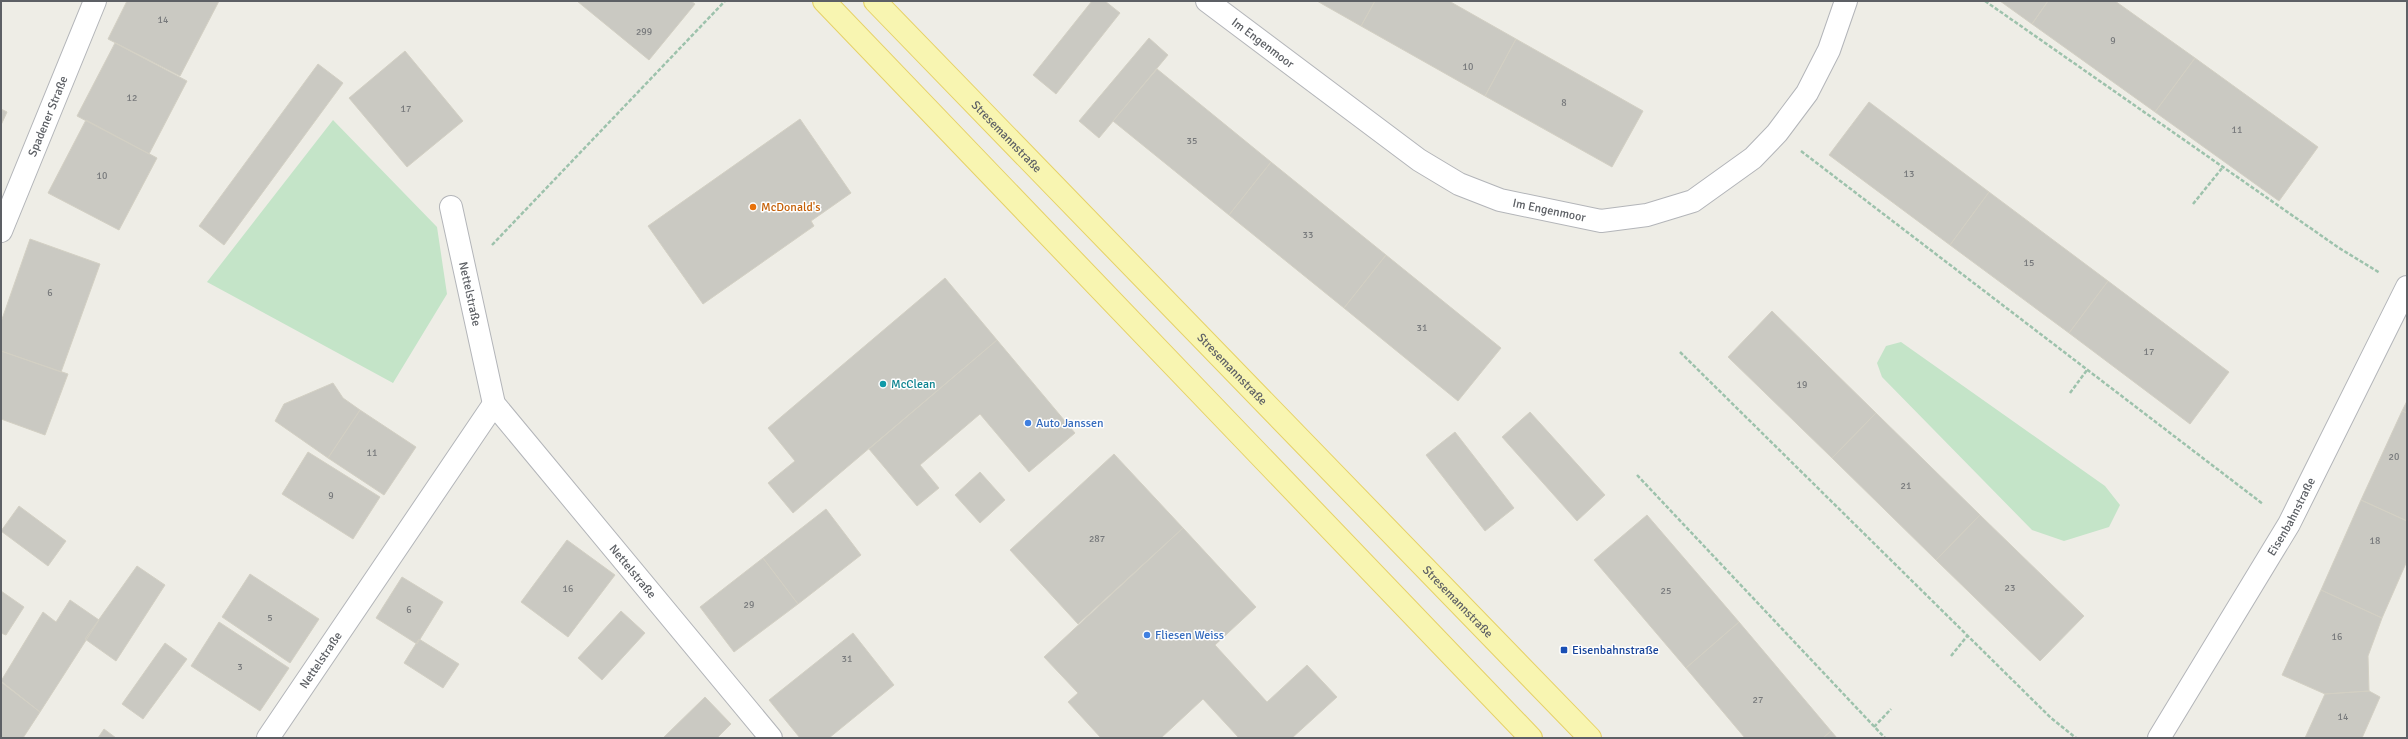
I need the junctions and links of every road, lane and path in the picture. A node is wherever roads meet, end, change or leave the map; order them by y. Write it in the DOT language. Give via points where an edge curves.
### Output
graph roads {
  1 [pos="95,1"];
  2 [pos="725,1"];
  3 [pos="824,1"];
  4 [pos="875,1"];
  5 [pos="1207,1"];
  6 [pos="1846,1"];
  7 [pos="1985,1"];
  8 [pos="1777,133"];
  9 [pos="2223,167"];
  10 [pos="2193,204"];
  11 [pos="451,207"];
  12 [pos="1,231"];
  13 [pos="464,275"];
  14 [pos="2406,288"];
  15 [pos="1680,352"];
  16 [pos="2087,370"];
  17 [pos="2070,393"];
  18 [pos="494,404"];
  19 [pos="1636,475"];
  20 [pos="2289,524"];
  21 [pos="1968,635"];
  22 [pos="1951,656"];
  23 [pos="1891,709"];
  24 [pos="1874,727"];
  25 [pos="268,738"];
  26 [pos="771,738"];
  27 [pos="1531,738"];
  28 [pos="1590,738"];
  29 [pos="1885,738"];
  30 [pos="2076,738"];
  31 [pos="2159,738"];
  1 -- 12 [label="street, Spadener Straße"];
  2 -- 13 [label="path"];
  3 -- 27 [label="main road"];
  4 -- 28 [label="main road, Stresemannstraße"];
  5 -- 8 [label="street, Im Engenmoor" via="1419,160 1459,184 1500,200 1601,221 1647,215 1693,202 1753,158"];
  6 -- 8 [label="street, Im Engenmoor" via="1829,50 1807,93"];
  7 -- 9 [label="path"];
  8 -- 16 [label="path"];
  9 -- 10 [label="path"];
  9 -- 14 [label="path" via="2339,248"];
  11 -- 13 [label="street, Nettelstraße"];
  13 -- 18 [label="street, Nettelstraße"];
  14 -- 20 [label="street, Eisenbahnstraße"];
  15 -- 21 [label="path"];
  16 -- 17 [label="path"];
  16 -- 20 [label="path"];
  18 -- 25 [label="street, Nettelstraße"];
  18 -- 26 [label="street, Nettelstraße"];
  19 -- 24 [label="path"];
  20 -- 31 [label="street, Eisenbahnstraße"];
  21 -- 22 [label="path"];
  21 -- 30 [label="path" via="2051,718"];
  23 -- 24 [label="path"];
  24 -- 29 [label="path"];
}
